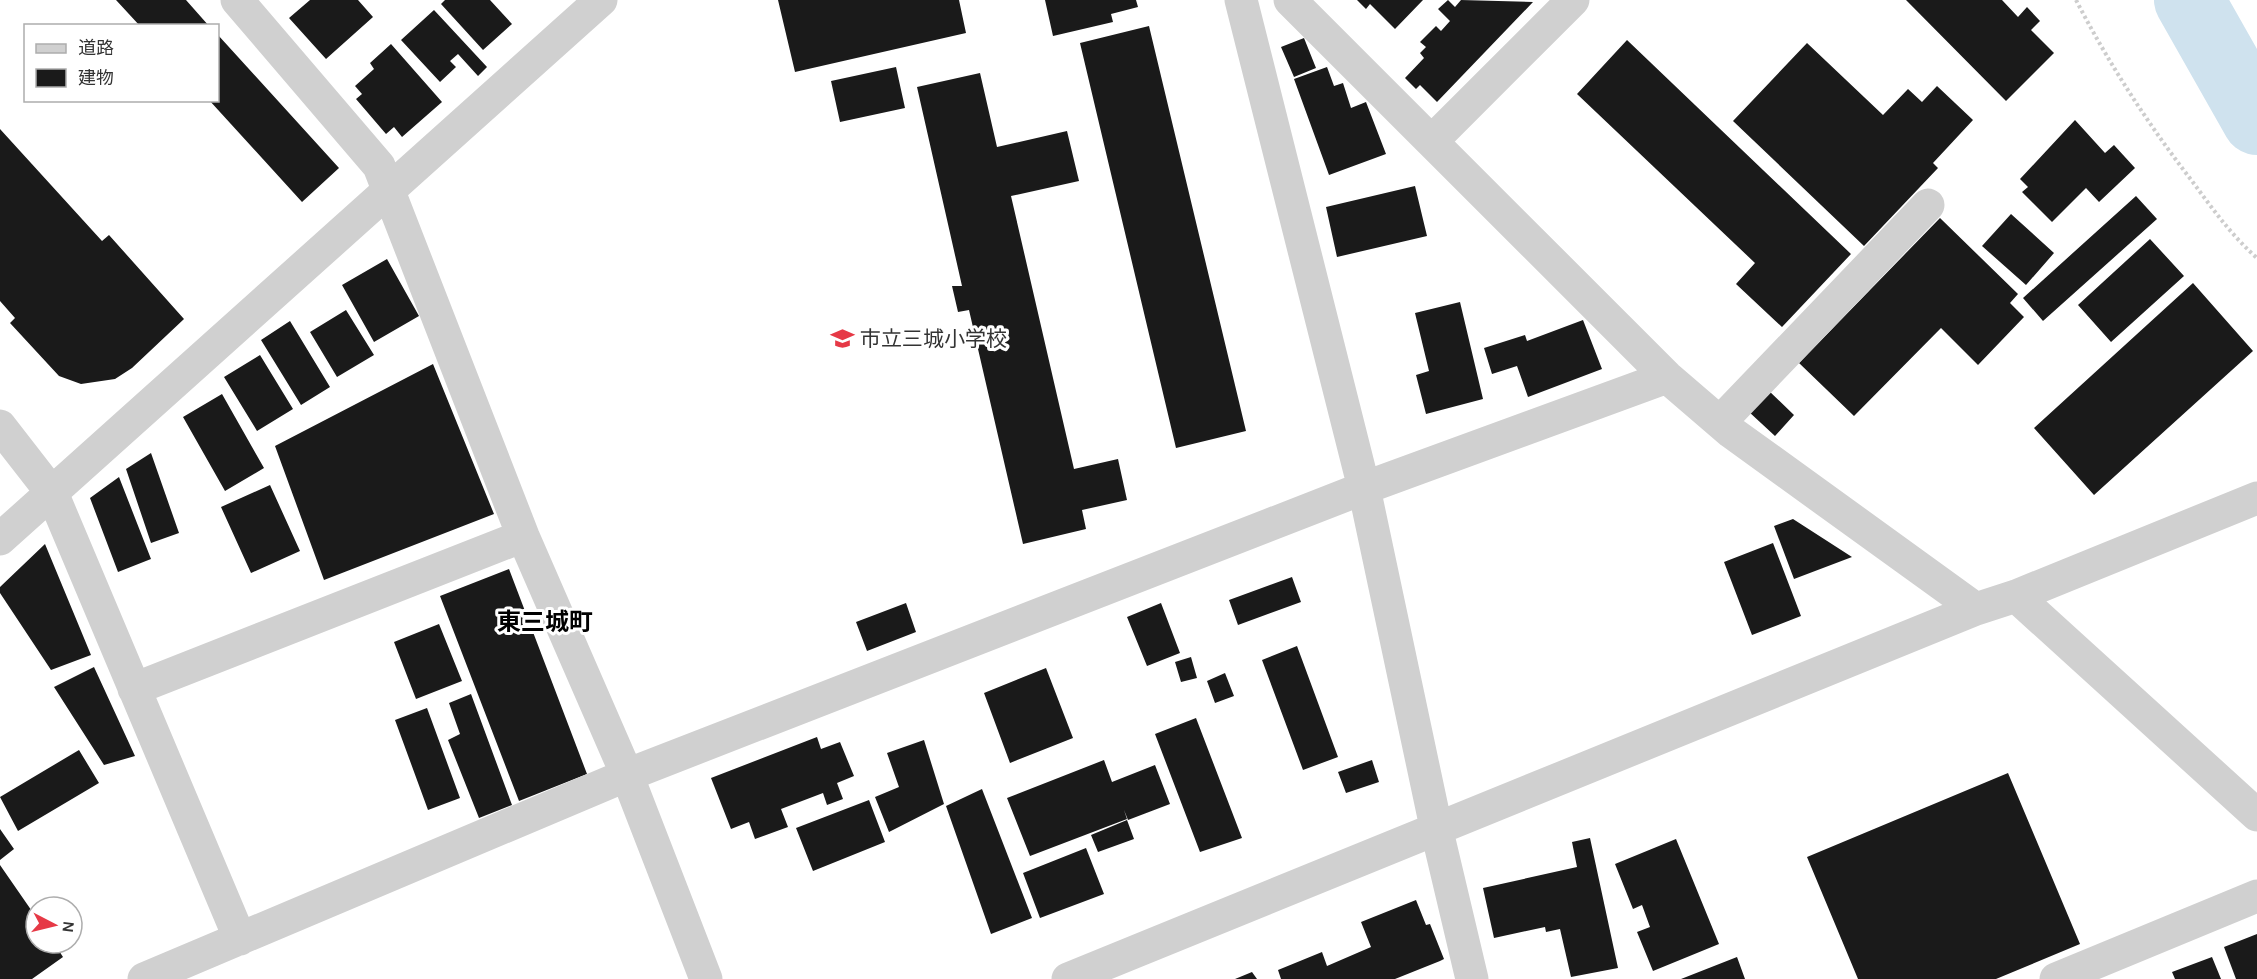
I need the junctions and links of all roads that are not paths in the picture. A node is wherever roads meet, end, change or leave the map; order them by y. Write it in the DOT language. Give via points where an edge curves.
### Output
graph roads {
  1 [pos="237,0"];
  2 [pos="601,0"];
  3 [pos="1241,0"];
  4 [pos="1290,0"];
  5 [pos="1573,0"];
  6 [pos="1432,141"];
  7 [pos="388,193"];
  8 [pos="1928,205"];
  9 [pos="1667,377"];
  10 [pos="1720,423"];
  11 [pos="0,426"];
  12 [pos="1364,488"];
  13 [pos="52,493"];
  14 [pos="2257,498"];
  15 [pos="523,536"];
  16 [pos="0,539"];
  17 [pos="2016,596"];
  18 [pos="1976,609"];
  19 [pos="134,689"];
  20 [pos="627,775"];
  21 [pos="2257,815"];
  22 [pos="1436,827"];
  23 [pos="2257,896"];
  24 [pos="240,939"];
  25 [pos="144,979"];
  26 [pos="706,979"];
  27 [pos="1068,979"];
  28 [pos="1472,979"];
  29 [pos="2056,979"];
  1 -- 7 [label="street" via="379,166"];
  2 -- 7 [label="street"];
  3 -- 12 [label="street"];
  4 -- 6 [label="street"];
  5 -- 6 [label="street"];
  6 -- 9 [label="street"];
  7 -- 13 [label="street"];
  7 -- 15 [label="street"];
  8 -- 10 [label="street"];
  9 -- 10 [label="street"];
  9 -- 12 [label="street"];
  10 -- 18 [label="street"];
  11 -- 13 [label="street"];
  12 -- 20 [label="street"];
  12 -- 22 [label="street"];
  13 -- 16 [label="street"];
  13 -- 19 [label="street"];
  14 -- 17 [label="street"];
  15 -- 19 [label="street"];
  15 -- 20 [label="street"];
  17 -- 18 [label="street"];
  17 -- 21 [label="street"];
  18 -- 22 [label="street"];
  19 -- 24 [label="street"];
  20 -- 24 [label="street"];
  20 -- 26 [label="street"];
  22 -- 27 [label="street"];
  22 -- 28 [label="street"];
  23 -- 29 [label="street"];
  24 -- 25 [label="street"];
}
